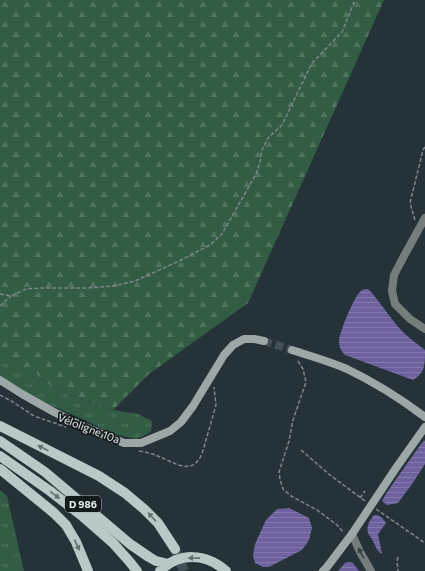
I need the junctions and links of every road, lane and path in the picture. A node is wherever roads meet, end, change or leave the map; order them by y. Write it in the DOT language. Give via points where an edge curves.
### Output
graph roads {
  1 [pos="355,0"];
  2 [pos="425,147"];
  3 [pos="425,218"];
  4 [pos="418,230"];
  5 [pos="0,294"];
  6 [pos="11,296"];
  7 [pos="0,306"];
  8 [pos="425,329"];
  9 [pos="264,341"];
  10 [pos="292,350"];
  11 [pos="298,361"];
  12 [pos="0,380"];
  13 [pos="214,386"];
  14 [pos="0,395"];
  15 [pos="425,417"];
  16 [pos="0,426"];
  17 [pos="66,427"];
  18 [pos="425,427"];
  19 [pos="0,441"];
  20 [pos="301,450"];
  21 [pos="140,452"];
  22 [pos="0,456"];
  23 [pos="0,469"];
  24 [pos="365,491"];
  25 [pos="360,498"];
  26 [pos="371,505"];
  27 [pos="350,536"];
  28 [pos="425,543"];
  29 [pos="175,549"];
  30 [pos="398,557"];
  31 [pos="164,568"];
  32 [pos="88,571"];
  33 [pos="137,571"];
  34 [pos="226,571"];
  35 [pos="323,571"];
  36 [pos="372,571"];
  37 [pos="398,571"];
  1 -- 6 [label="path" via="342,32 312,63 282,125 268,138 256,174 222,234 210,245 135,281 87,288 26,289"];
  2 -- 4 [label="path" via="410,203"];
  3 -- 4 [label="street"];
  4 -- 8 [label="street" via="394,275 392,291 395,304"];
  5 -- 6 [label="path"];
  6 -- 7 [label="path"];
  9 -- 12 [label="street" via="244,339 234,345 224,354 181,422 170,431 141,443 124,443 82,426"];
  10 -- 15 [label="street" via="346,368"];
  11 -- 27 [label="path" via="306,382 279,472 280,479 283,488 291,496 317,510"];
  13 -- 21 [label="path" via="216,405 202,454 195,464 185,467 154,454"];
  14 -- 17 [label="path, Véloligne 10a" via="34,416"];
  29 -- 16 [label="main road, one-way" via="158,523 125,493 99,476"];
  18 -- 26 [label="street"];
  19 -- 31 [label="main road, D 986" via="45,472 130,544"];
  20 -- 25 [label="path"];
  22 -- 33 [label="main road, D 986, one-way" via="81,515 113,543"];
  23 -- 32 [label="main road, one-way" via="66,525"];
  24 -- 25 [label="path"];
  25 -- 26 [label="path"];
  26 -- 27 [label="street"];
  26 -- 28 [label="path"];
  27 -- 35 [label="street"];
  36 -- 27 [label="street, one-way"];
  30 -- 37 [label="path"];
  34 -- 31 [label="main road, one-way" via="212,561 193,557 183,558"];
}
